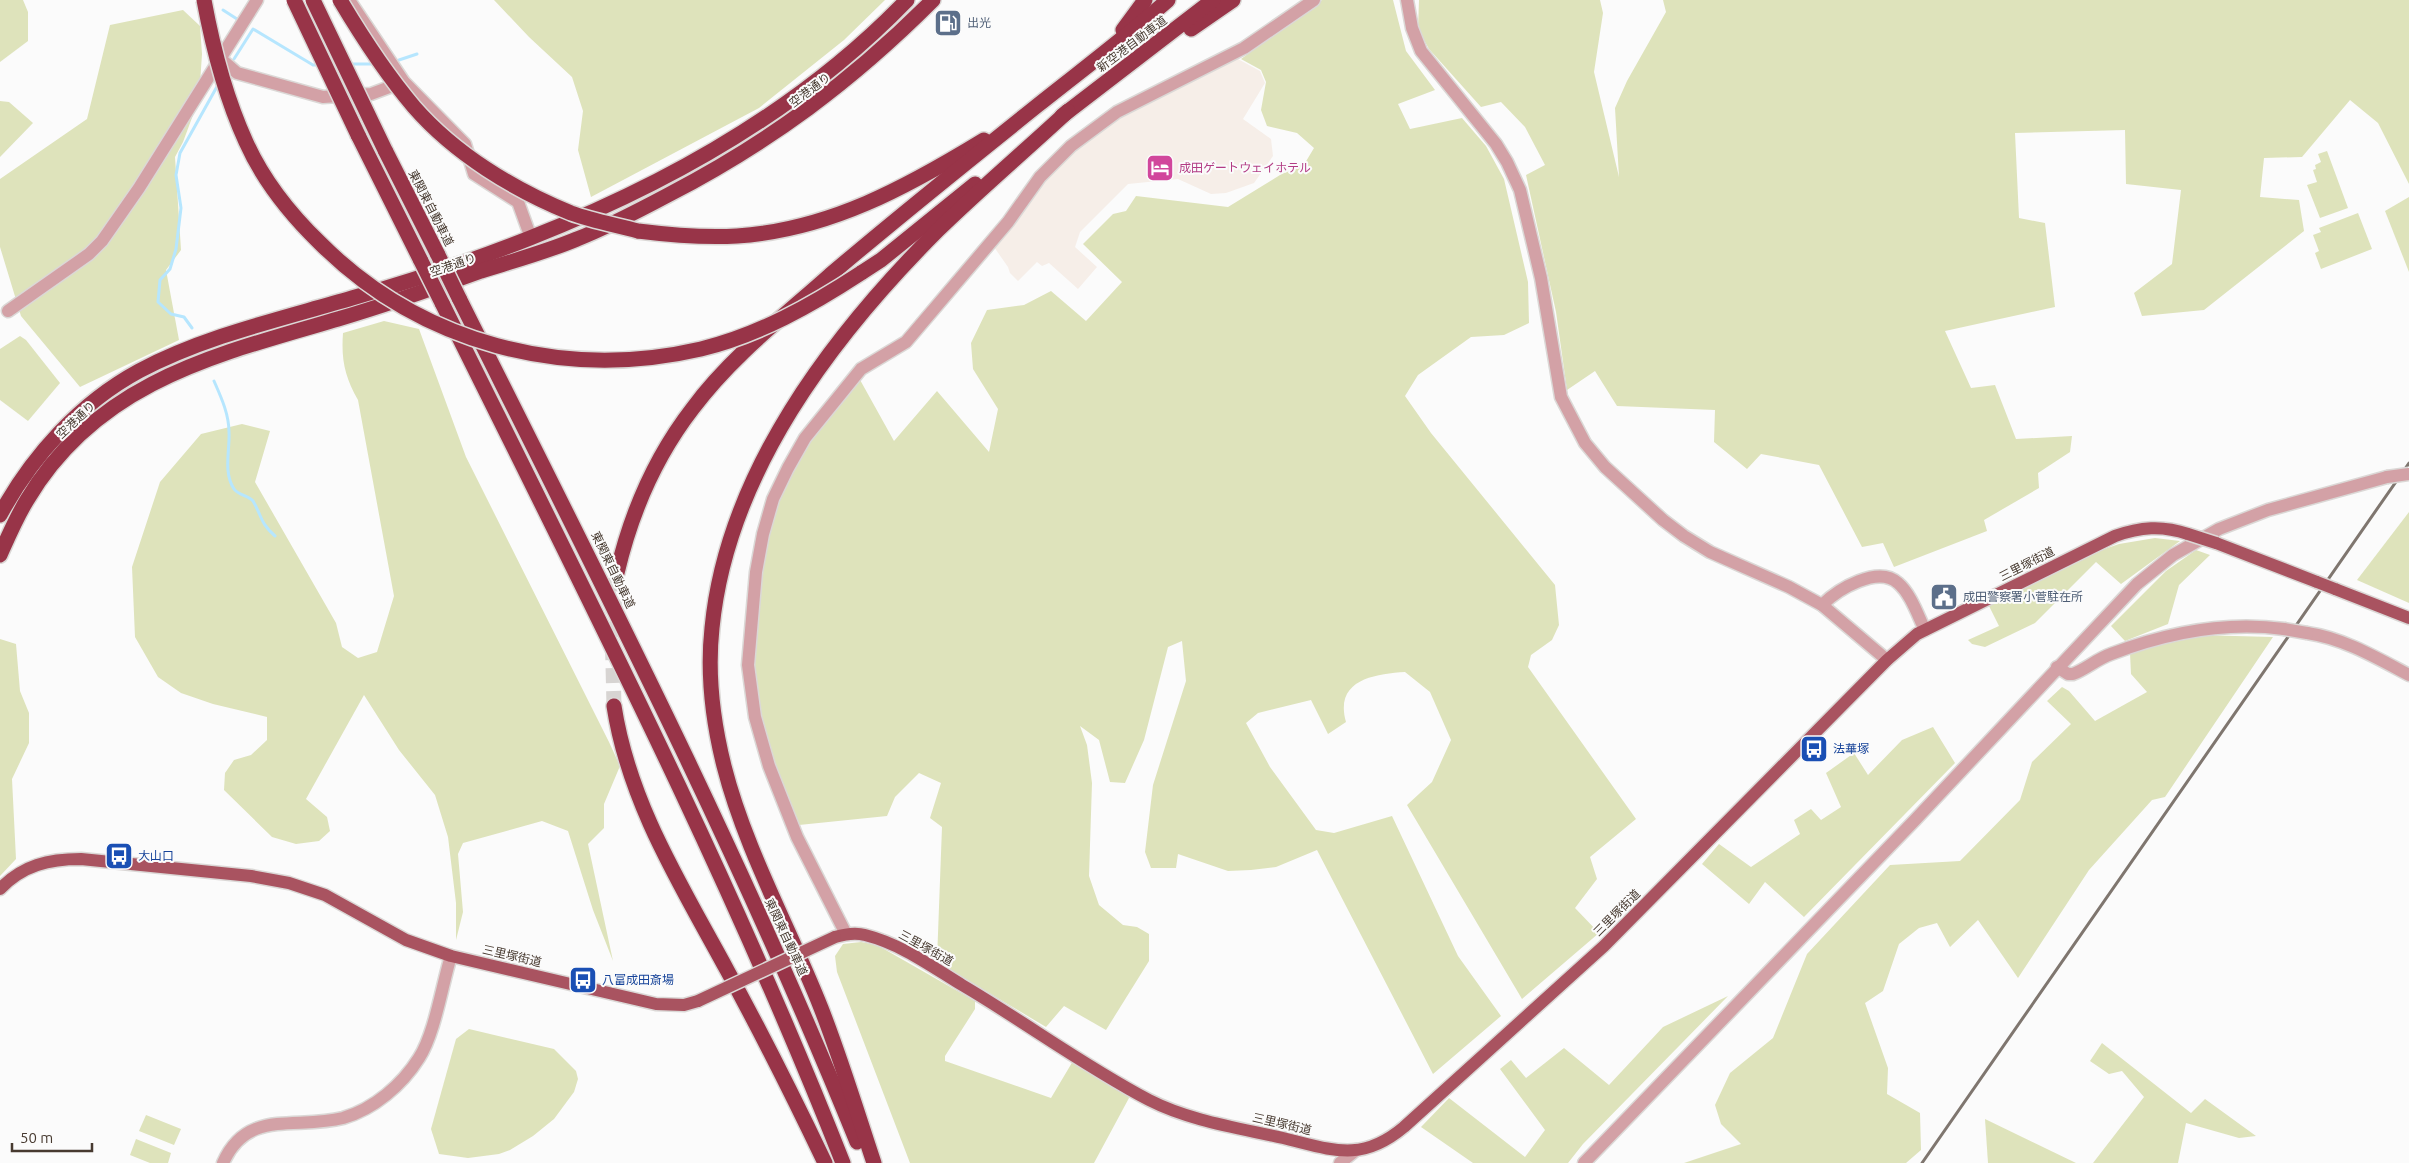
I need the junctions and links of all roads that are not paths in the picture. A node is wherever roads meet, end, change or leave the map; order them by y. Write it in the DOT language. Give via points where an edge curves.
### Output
graph roads {
  1 [pos="204,0"];
  2 [pos="258,0"];
  3 [pos="294,0"];
  4 [pos="313,0"];
  5 [pos="340,0"];
  6 [pos="349,0"];
  7 [pos="907,0"];
  8 [pos="933,0"];
  9 [pos="1145,0"];
  10 [pos="1168,0"];
  11 [pos="1213,0"];
  12 [pos="1233,0"];
  13 [pos="1314,0"];
  14 [pos="1407,0"];
  15 [pos="221,60"];
  16 [pos="1128,66"];
  17 [pos="1087,67"];
  18 [pos="404,82"];
  19 [pos="1038,106"];
  20 [pos="1068,111"];
  21 [pos="531,238"];
  22 [pos="8,311"];
  23 [pos="2409,474"];
  24 [pos="0,515"];
  25 [pos="0,555"];
  26 [pos="617,573"];
  27 [pos="1822,605"];
  28 [pos="2409,618"];
  29 [pos="1925,630"];
  30 [pos="1887,660"];
  31 [pos="2057,668"];
  32 [pos="2409,675"];
  33 [pos="614,706"];
  34 [pos="0,889"];
  35 [pos="840,936"];
  36 [pos="451,956"];
  37 [pos="1356,1150"];
  38 [pos="223,1163"];
  39 [pos="826,1163"];
  40 [pos="843,1163"];
  41 [pos="866,1163"];
  42 [pos="874,1163"];
  43 [pos="1340,1163"];
  44 [pos="1584,1163"];
  1 -- 20 [label="highway, bridge" via="230,105 246,142 286,207 301,225 338,262 388,299 434,323 492,345 543,355 600,360 673,354 733,339 804,308 882,260"];
  2 -- 15 [label="street"];
  3 -- 40 [label="highway, bridge" via="602,624 711,854 774,992"];
  4 -- 41 [label="highway, 東関東自動車道, bridge" via="590,557 694,774 794,990"];
  5 -- 19 [label="highway, bridge" via="359,32 415,108 450,141 488,170 529,194 572,213 638,231 736,236 827,219 886,196 916,180"];
  6 -- 18 [label="street"];
  7 -- 21 [label="highway, 空港通り" via="825,74 727,142 652,184"];
  8 -- 25 [label="highway, 空港通り" via="867,63 792,121 743,155 639,211 577,239 208,359 141,388 78,436 45,474 27,499"];
  9 -- 17 [label="highway" via="1115,40"];
  10 -- 17 [label="highway, 新空港自動車道"];
  11 -- 16 [label="highway, 新空港自動車道"];
  12 -- 16 [label="highway"];
  13 -- 35 [label="street" via="1244,48 1117,112 1070,146 1040,177 1008,222 906,342 861,369 805,438 773,499 762,534 756,572 748,666 754,717 769,766"];
  14 -- 27 [label="street" via="1412,28 1421,51 1496,144 1520,190 1541,278 1561,397 1585,444 1663,520 1684,536 1710,552"];
  15 -- 18 [label="street" via="237,73 323,96 371,94"];
  15 -- 22 [label="street" via="102,241 89,254"];
  16 -- 20 [label="highway, 新空港自動車道"];
  17 -- 19 [label="highway, 新空港自動車道"];
  18 -- 21 [label="street" via="465,144 474,174 518,202"];
  19 -- 26 [label="highway" via="864,246 757,339 720,376 688,414 649,478"];
  20 -- 42 [label="highway" via="939,229 877,296 827,359 798,400 760,467 734,530 718,588 710,651 714,716 725,768 750,839 822,1010"];
  21 -- 24 [label="highway, 空港通り" via="412,279 219,338 140,370 87,406 64,428 27,472"];
  23 -- 31 [label="street, bridge" via="2387,477 2268,510 2194,542 2137,584"];
  27 -- 29 [label="street" via="1841,588 1880,576 1891,578 1903,588"];
  27 -- 30 [label="street"];
  28 -- 29 [label="main road, 三里塚街道, bridge" via="2216,543 2158,527 2114,536"];
  29 -- 30 [label="main road, 三里塚街道"];
  30 -- 37 [label="main road, 三里塚街道" via="1604,946 1390,1138 1369,1149"];
  31 -- 32 [label="street, bridge" via="2073,674 2108,655 2174,634 2256,626 2322,635"];
  31 -- 44 [label="street"];
  33 -- 39 [label="highway" via="630,776 656,839 766,1041"];
  34 -- 36 [label="main road, 三里塚街道" via="23,870 55,859 251,876 310,888 406,940"];
  35 -- 36 [label="main road, 三里塚街道, bridge" via="684,1005 656,1004"];
  35 -- 37 [label="main road, 三里塚街道" via="864,935 904,949 1113,1079 1176,1111 1322,1147"];
  36 -- 38 [label="street" via="427,1042 420,1057 400,1082 382,1098 344,1117 324,1122 270,1125 245,1133"];
  37 -- 43 [label="street"];
}
